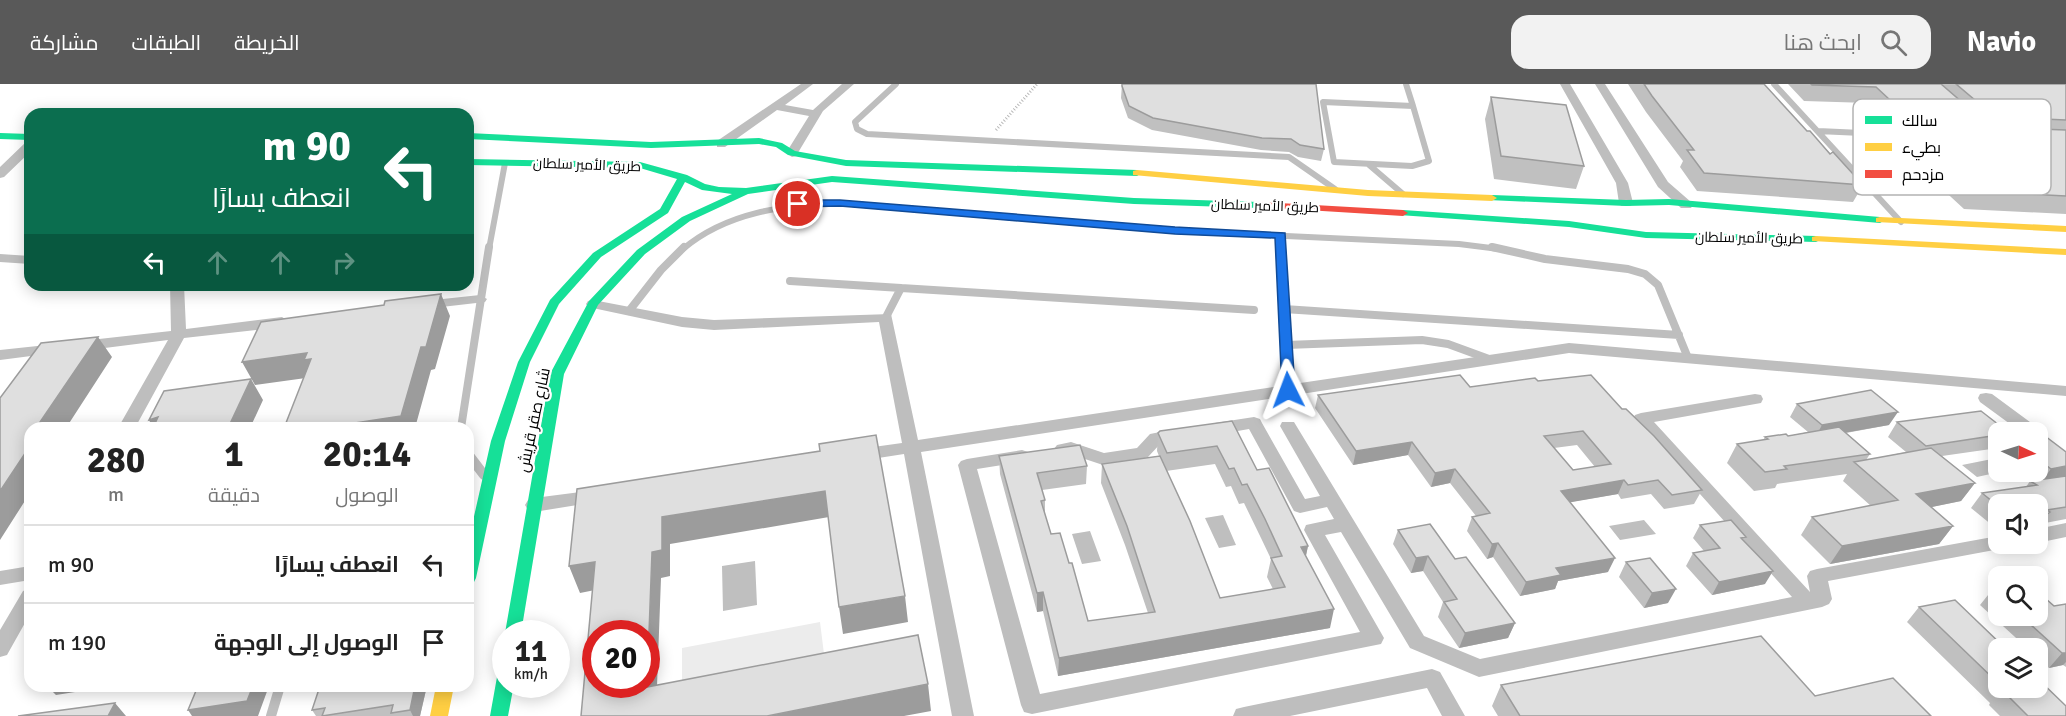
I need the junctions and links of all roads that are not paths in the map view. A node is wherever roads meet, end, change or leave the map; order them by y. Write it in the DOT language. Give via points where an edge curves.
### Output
graph roads {
  1 [pos="808,84"];
  2 [pos="849,84"];
  3 [pos="896,84"];
  4 [pos="1407,84"];
  5 [pos="1565,84"];
  6 [pos="1600,84"];
  7 [pos="1774,84"];
  8 [pos="1413,106"];
  9 [pos="777,107"];
  10 [pos="816,114"];
  11 [pos="1818,131"];
  12 [pos="1853,132"];
  13 [pos="0,136"];
  14 [pos="474,136"];
  15 [pos="24,137"];
  16 [pos="721,144"];
  17 [pos="24,151"];
  18 [pos="792,153"];
  19 [pos="474,162"];
  20 [pos="505,163"];
  21 [pos="1368,164"];
  22 [pos="686,166"];
  23 [pos="1853,169"];
  24 [pos="1112,172"];
  25 [pos="1142,173"];
  26 [pos="0,174"];
  27 [pos="1337,190"];
  28 [pos="746,191"];
  29 [pos="1403,194"];
  30 [pos="1876,195"];
  31 [pos="1105,199"];
  32 [pos="1134,201"];
  33 [pos="1626,202"];
  34 [pos="1686,205"];
  35 [pos="1901,222"];
  36 [pos="2066,229"];
  37 [pos="1281,235"];
  38 [pos="1689,237"];
  39 [pos="2066,252"];
  40 [pos="0,258"];
  41 [pos="24,260"];
  42 [pos="790,281"];
  43 [pos="901,288"];
  44 [pos="177,291"];
  45 [pos="480,299"];
  46 [pos="593,304"];
  47 [pos="410,307"];
  48 [pos="1284,309"];
  49 [pos="629,310"];
  50 [pos="1254,310"];
  51 [pos="886,318"];
  52 [pos="295,321"];
  53 [pos="179,334"];
  54 [pos="1679,335"];
  55 [pos="1286,345"];
  56 [pos="41,350"];
  57 [pos="0,355"];
  58 [pos="1688,358"];
  59 [pos="1490,360"];
  60 [pos="27,369"];
  61 [pos="1288,390"];
  62 [pos="2066,391"];
  63 [pos="1986,398"];
  64 [pos="1755,399"];
  65 [pos="129,422"];
  66 [pos="462,422"];
  67 [pos="2019,422"];
  68 [pos="1288,426"];
  69 [pos="911,447"];
  70 [pos="840,458"];
  71 [pos="474,462"];
  72 [pos="489,481"];
  73 [pos="616,493"];
  74 [pos="1332,500"];
  75 [pos="534,505"];
  76 [pos="475,511"];
  77 [pos="1346,524"];
  78 [pos="2066,530"];
  79 [pos="2048,534"];
  80 [pos="1988,545"];
  81 [pos="24,574"];
  82 [pos="0,578"];
  83 [pos="1807,601"];
  84 [pos="24,607"];
  85 [pos="515,620"];
  86 [pos="0,649"];
  87 [pos="278,692"];
  88 [pos="444,692"];
  89 [pos="502,698"];
  90 [pos="271,716"];
  91 [pos="439,716"];
  92 [pos="499,716"];
  93 [pos="963,716"];
  94 [pos="1244,716"];
  95 [pos="1454,716"];
  1 -- 9 [label="street"];
  2 -- 10 [label="street"];
  3 -- 27 [label="lane" via="855,122 857,129 867,134 1289,157"];
  4 -- 8 [label="lane"];
  5 -- 33 [label="street" via="1622,183"];
  6 -- 34 [label="street" via="1663,184"];
  7 -- 11 [label="lane"];
  8 -- 21 [label="lane" via="1429,161 1412,166"];
  8 -- 21 [label="lane" via="1323,102 1334,162"];
  9 -- 10 [label="street"];
  9 -- 16 [label="street"];
  10 -- 18 [label="street"];
  11 -- 12 [label="lane"];
  11 -- 23 [label="lane"];
  13 -- 15 [label="main road"];
  14 -- 16 [label="main road, طريق الأمير سلطان" via="651,145"];
  16 -- 18 [label="main road, طريق الأمير سلطان" via="759,141 779,145"];
  16 -- 22 [label="main road"];
  17 -- 26 [label="street"];
  18 -- 24 [label="main road, طريق الأمير سلطان" via="846,163"];
  18 -- 28 [label="main road" via="793,162 787,171"];
  19 -- 20 [label="main road, طريق الأمير سلطان"];
  20 -- 22 [label="main road, طريق الأمير سلطان"];
  20 -- 45 [label="lane"];
  21 -- 29 [label="lane"];
  22 -- 28 [label="main road, طريق الأمير سلطان" via="702,187"];
  22 -- 72 [label="main road, شارع صقر قريش" via="664,211 597,255 554,303 524,362"];
  24 -- 25 [label="main road, طريق الأمير سلطان"];
  24 -- 31 [label="main road" via="1098,180 1096,190"];
  25 -- 27 [label="main road, طريق الأمير سلطان"];
  25 -- 32 [label="main road" via="1150,181 1149,192"];
  27 -- 29 [label="main road, طريق الأمير سلطان"];
  28 -- 31 [label="main road, طريق الأمير سلطان" via="832,179"];
  28 -- 46 [label="main road, شارع صقر قريش" via="686,219 641,252"];
  29 -- 33 [label="main road, طريق الأمير سلطان"];
  30 -- 35 [label="lane"];
  31 -- 32 [label="main road, طريق الأمير سلطان"];
  32 -- 38 [label="main road, طريق الأمير سلطان" via="1314,207 1569,224"];
  33 -- 34 [label="main road, طريق الأمير سلطان"];
  34 -- 35 [label="main road, طريق الأمير سلطان"];
  34 -- 38 [label="main road" via="1710,229"];
  35 -- 36 [label="main road, طريق الأمير سلطان"];
  37 -- 48 [label="lane"];
  37 -- 49 [label="lane" via="1175,231 840,203 798,204 727,220 699,235 672,258"];
  37 -- 54 [label="lane" via="1477,245 1535,257 1628,268 1645,274 1658,285"];
  38 -- 39 [label="main road, طريق الأمير سلطان" via="1792,238"];
  40 -- 41 [label="street"];
  42 -- 43 [label="lane"];
  43 -- 50 [label="lane"];
  43 -- 51 [label="lane"];
  44 -- 53 [label="street"];
  45 -- 47 [label="street"];
  45 -- 66 [label="lane"];
  46 -- 49 [label="street"];
  46 -- 75 [label="main road, شارع صقر قريش" via="557,374"];
  48 -- 54 [label="lane"];
  48 -- 55 [label="lane"];
  49 -- 51 [label="street" via="714,325"];
  51 -- 69 [label="street"];
  52 -- 53 [label="street"];
  53 -- 56 [label="street"];
  53 -- 65 [label="street"];
  54 -- 58 [label="lane"];
  55 -- 59 [label="lane" via="1422,340 1448,344"];
  55 -- 61 [label="lane"];
  56 -- 57 [label="street"];
  56 -- 60 [label="street"];
  58 -- 59 [label="street" via="1569,348"];
  58 -- 62 [label="street"];
  59 -- 61 [label="street"];
  61 -- 69 [label="street"];
  63 -- 67 [label="street"];
  64 -- 83 [label="street" via="1641,418"];
  68 -- 74 [label="street"];
  69 -- 70 [label="street"];
  69 -- 93 [label="street"];
  71 -- 72 [label="lane"];
  72 -- 76 [label="main road, شارع صقر قريش"];
  73 -- 75 [label="street"];
  74 -- 77 [label="street"];
  74 -- 77 [label="street" via="1300,506 1254,423 1156,438 1142,453 1103,459 1071,448 967,465 1032,705 1374,638 1313,530"];
  75 -- 85 [label="main road, شارع صقر قريش"];
  77 -- 83 [label="street" via="1417,642 1479,668"];
  78 -- 79 [label="street"];
  80 -- 83 [label="street" via="1817,576 1822,599"];
  81 -- 82 [label="street"];
  84 -- 86 [label="street"];
  87 -- 90 [label="lane"];
  88 -- 91 [label="main road"];
  89 -- 92 [label="main road"];
  94 -- 95 [label="street" via="1432,678"];
}
